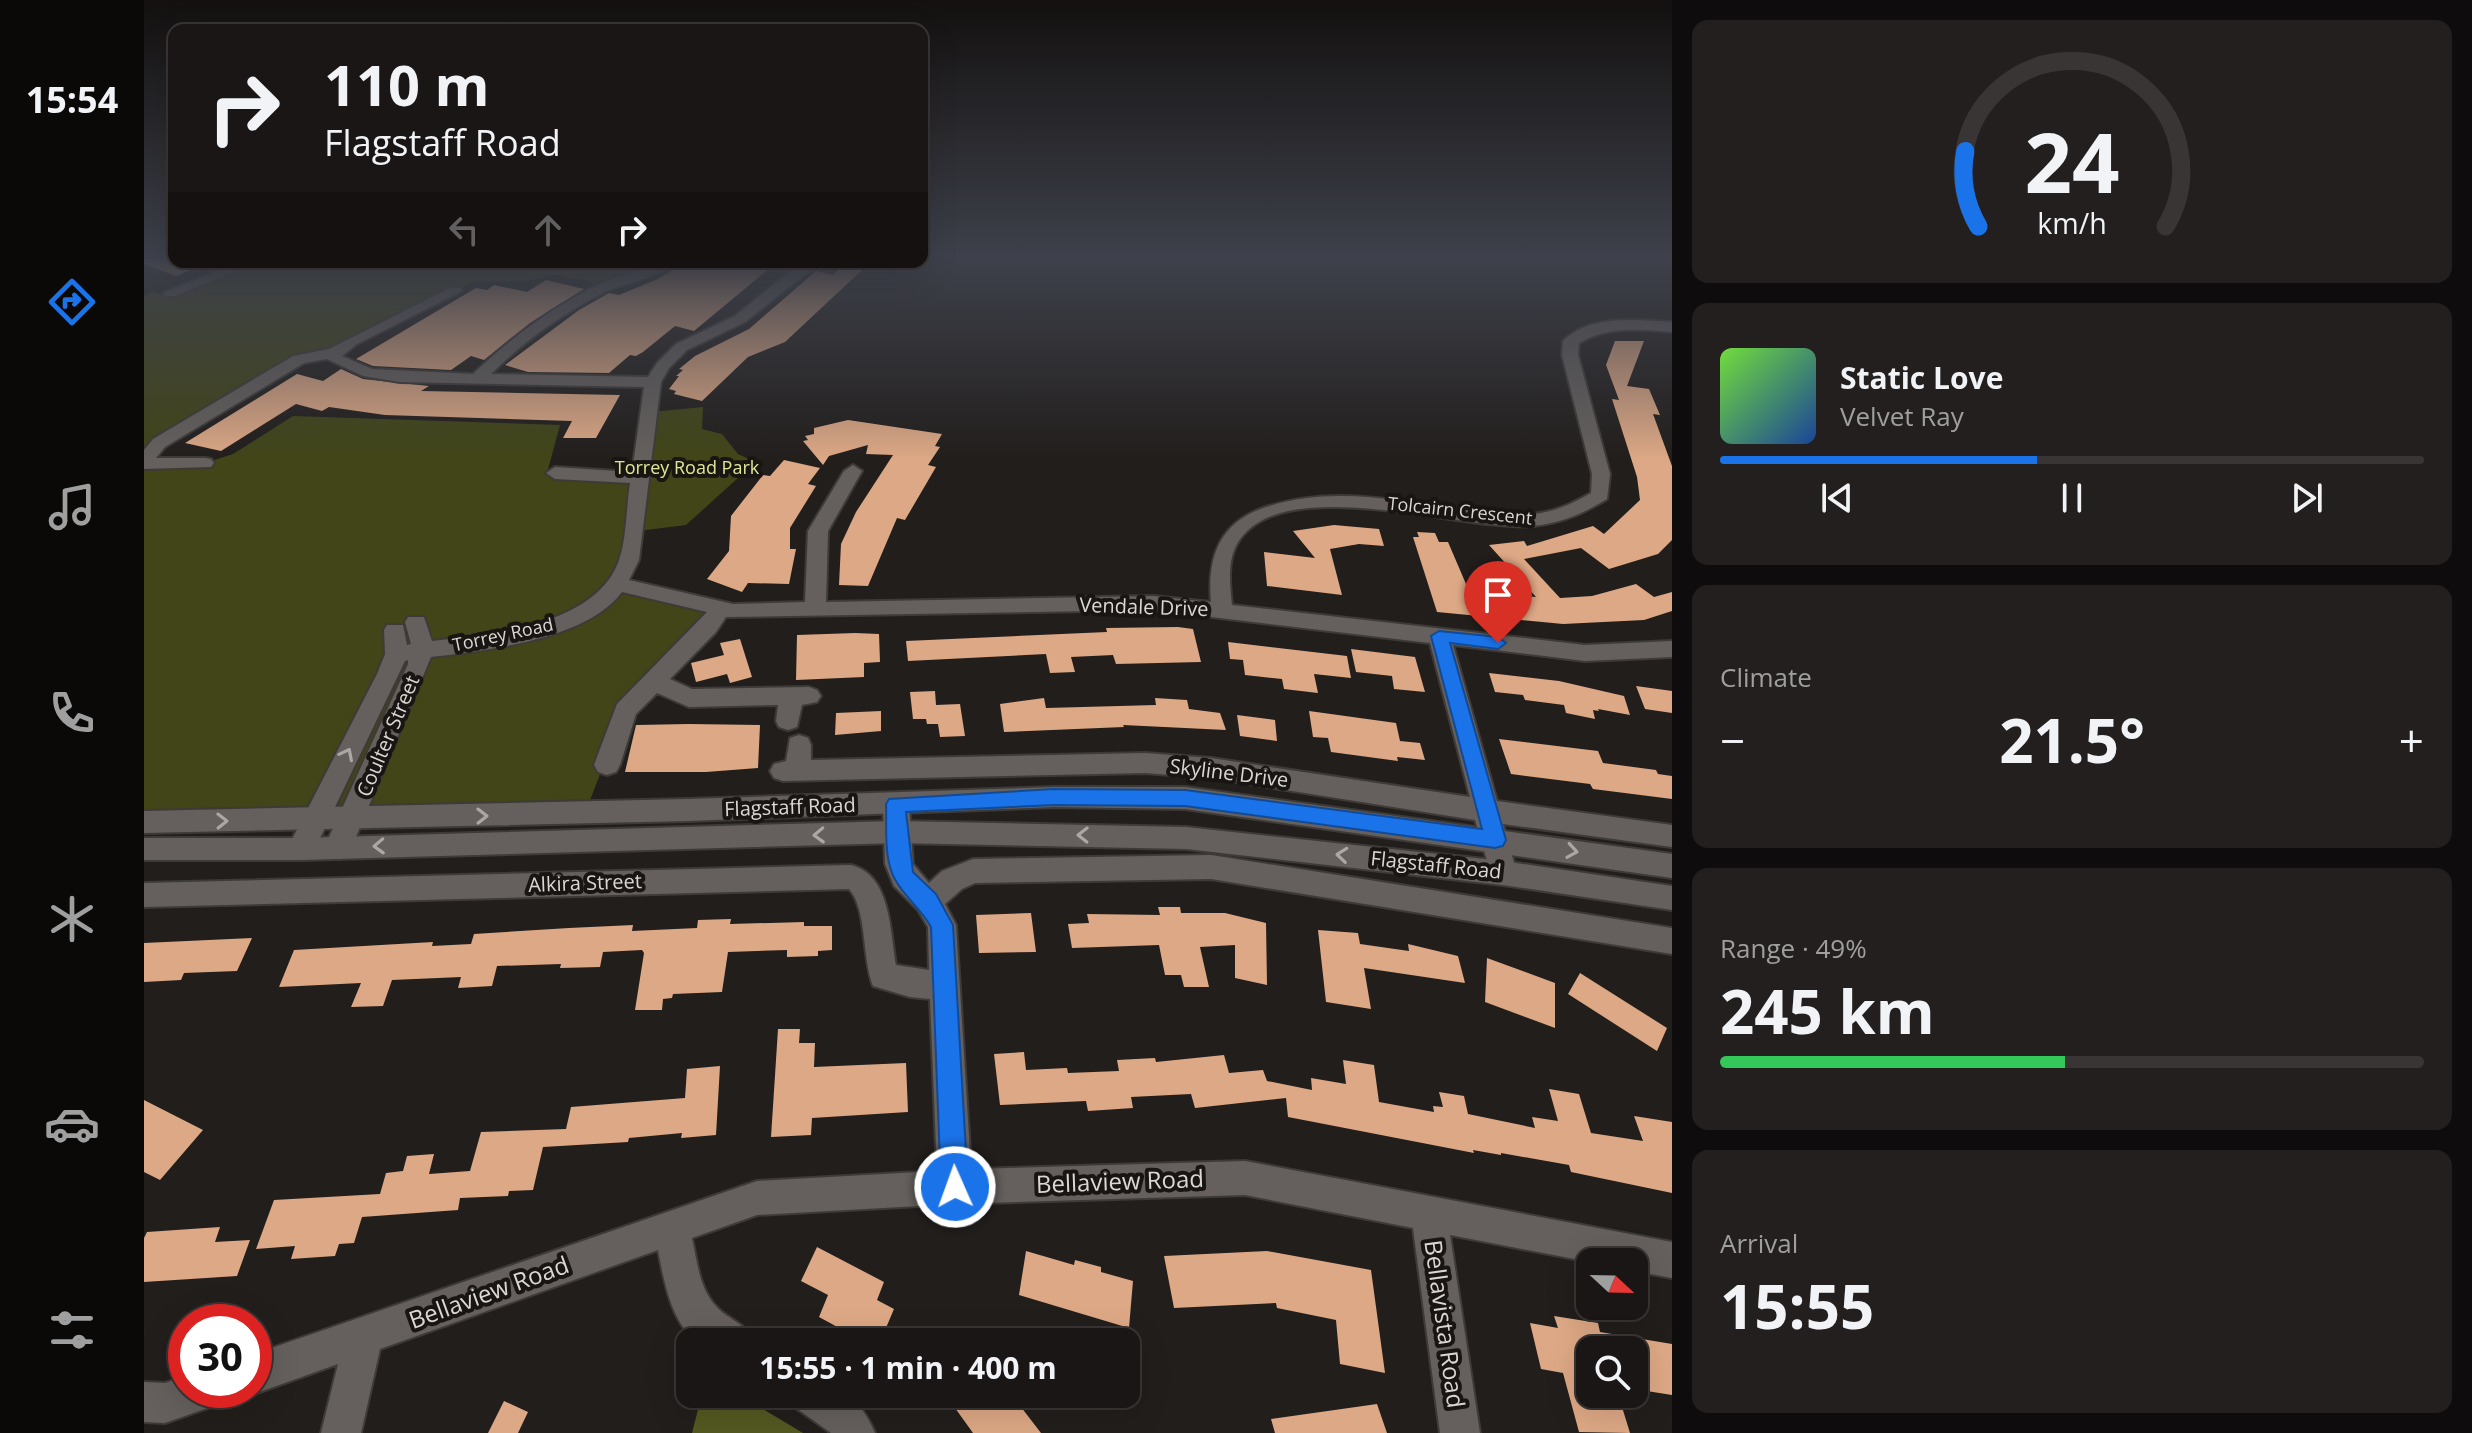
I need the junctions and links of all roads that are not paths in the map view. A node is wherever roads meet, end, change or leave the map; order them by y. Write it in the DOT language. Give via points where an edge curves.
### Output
graph roads {
  1 [pos="383,326"];
  2 [pos="545,326"];
  3 [pos="725,326"];
  4 [pos="1603,326"];
  5 [pos="334,353"];
  6 [pos="478,378"];
  7 [pos="653,382"];
  8 [pos="144,463"];
  9 [pos="205,463"];
  10 [pos="853,471"];
  11 [pos="555,473"];
  12 [pos="640,478"];
  13 [pos="617,584"];
  14 [pos="721,608"];
  15 [pos="815,608"];
  16 [pos="1222,610"];
  17 [pos="1439,636"];
  18 [pos="1672,649"];
  19 [pos="422,650"];
  20 [pos="655,682"];
  21 [pos="796,705"];
  22 [pos="799,745"];
  23 [pos="607,765"];
  24 [pos="896,804"];
  25 [pos="1488,811"];
  26 [pos="352,819"];
  27 [pos="315,820"];
  28 [pos="144,822"];
  29 [pos="897,832"];
  30 [pos="1672,836"];
  31 [pos="1495,840"];
  32 [pos="338,848"];
  33 [pos="144,849"];
  34 [pos="301,849"];
  35 [pos="1672,866"];
  36 [pos="1503,873"];
  37 [pos="144,895"];
  38 [pos="1672,898"];
  39 [pos="928,901"];
  40 [pos="1671,943"];
  41 [pos="947,986"];
  42 [pos="955,1187"];
  43 [pos="1429,1215"];
  44 [pos="672,1228"];
  45 [pos="1672,1260"];
  46 [pos="714,1328"];
  47 [pos="363,1338"];
  48 [pos="272,1368"];
  49 [pos="144,1402"];
  50 [pos="168,1402"];
  51 [pos="830,1408"];
  52 [pos="341,1433"];
  53 [pos="855,1433"];
  54 [pos="1460,1433"];
  1 -- 5 [label="street"];
  2 -- 6 [label="street"];
  3 -- 7 [label="street, Torrey Road" via="677,349"];
  4 -- 16 [label="street, Tolcairn Crescent" via="1571,341 1570,355 1601,474 1600,495 1588,507 1538,520 1348,499 1305,500 1268,510 1244,523 1225,548"];
  5 -- 6 [label="street" via="346,366 369,373"];
  5 -- 8 [label="street" via="299,359 159,443"];
  6 -- 7 [label="street"];
  7 -- 12 [label="street, Torrey Road"];
  8 -- 9 [label="street"];
  10 -- 15 [label="street" via="818,531"];
  11 -- 12 [label="street"];
  12 -- 13 [label="street, Torrey Road" via="629,560"];
  13 -- 14 [label="street, Vendale Drive"];
  13 -- 19 [label="street, Torrey Road" via="579,616 539,631"];
  14 -- 15 [label="street, Vendale Drive"];
  14 -- 20 [label="street"];
  15 -- 16 [label="street, Vendale Drive" via="1153,603"];
  16 -- 17 [label="street, Vendale Drive"];
  17 -- 18 [label="street, Vendale Drive" via="1585,653"];
  17 -- 25 [label="street"];
  19 -- 26 [label="street, Coulter Street"];
  27 -- 19 [label="street, Coulter Street, one-way" via="389,674 402,635"];
  20 -- 21 [label="street" via="689,698"];
  20 -- 23 [label="street" via="625,710"];
  22 -- 25 [label="street, Skyline Drive" via="790,771 1145,763 1211,768"];
  26 -- 24 [label="street, Flagstaff Road, one-way"];
  24 -- 29 [label="street"];
  24 -- 31 [label="street, Flagstaff Road" via="1185,798"];
  25 -- 30 [label="street, Skyline Drive"];
  25 -- 31 [label="street"];
  26 -- 27 [label="street, Flagstaff Road"];
  26 -- 32 [label="street, Coulter Street"];
  28 -- 27 [label="street, Flagstaff Road, one-way"];
  27 -- 34 [label="street, Coulter Street"];
  29 -- 32 [label="street, Flagstaff Road, one-way"];
  36 -- 29 [label="street, Flagstaff Road, one-way" via="1186,838"];
  29 -- 39 [label="street" via="904,877"];
  31 -- 35 [label="street, Flagstaff Road, one-way"];
  31 -- 36 [label="street"];
  32 -- 34 [label="street, Flagstaff Road"];
  33 -- 34 [label="street, Flagstaff Road"];
  36 -- 38 [label="street, Flagstaff Road"];
  37 -- 41 [label="street, Alkira Street" via="843,876 857,878 868,888 884,976"];
  39 -- 40 [label="street, Flagstaff Road" via="952,880 973,871 1211,867"];
  39 -- 41 [label="street" via="942,925"];
  41 -- 42 [label="street"];
  42 -- 43 [label="street, Bellaview Road" via="1245,1178"];
  42 -- 44 [label="street, Bellaview Road" via="757,1198"];
  43 -- 45 [label="street, Bellaview Road"];
  43 -- 54 [label="street, Bellavista Road"];
  44 -- 46 [label="street" via="685,1293 702,1320"];
  44 -- 47 [label="street, Bellaview Road"];
  47 -- 48 [label="street, Bellaview Road"];
  47 -- 52 [label="street"];
  49 -- 50 [label="street"];
  51 -- 53 [label="street"];
}
